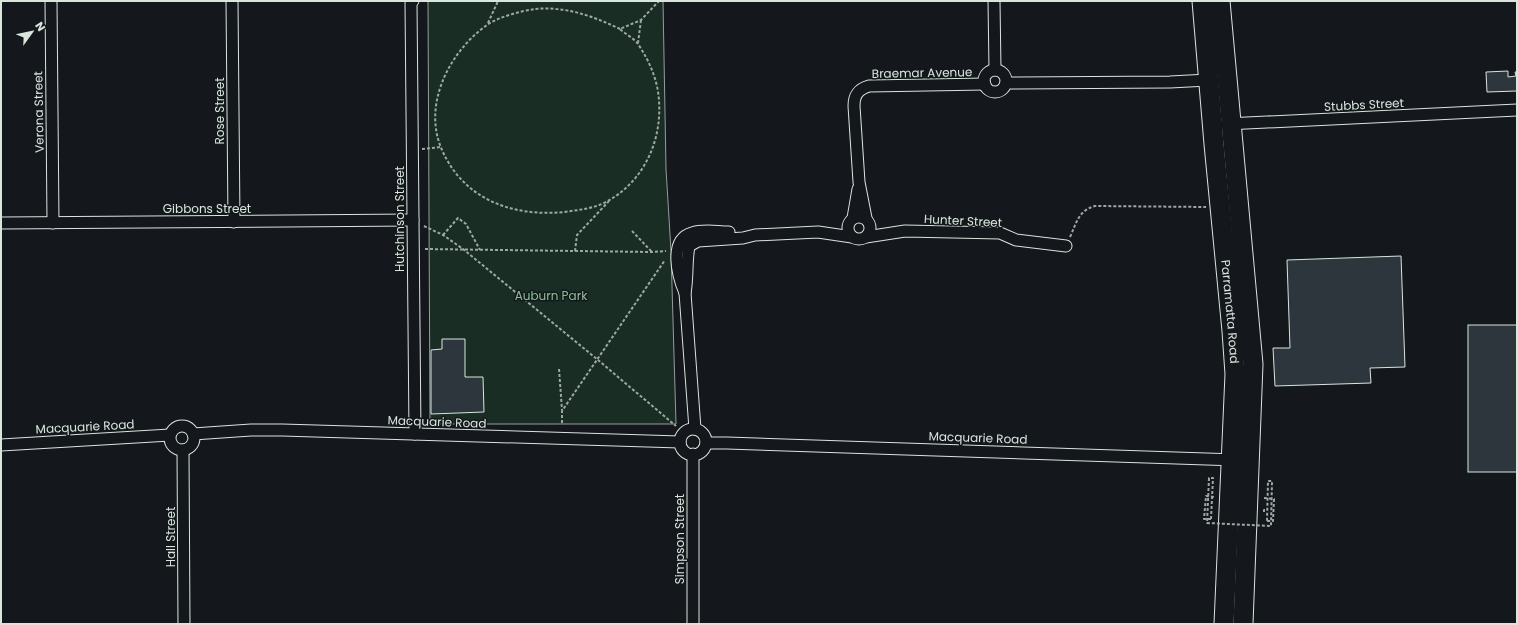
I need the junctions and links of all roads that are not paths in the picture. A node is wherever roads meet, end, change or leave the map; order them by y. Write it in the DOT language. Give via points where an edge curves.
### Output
graph roads {
  1 [pos="51,1"];
  2 [pos="232,1"];
  3 [pos="994,1"];
  4 [pos="1202,1"];
  5 [pos="1220,1"];
  6 [pos="412,2"];
  7 [pos="995,70"];
  8 [pos="1208,80"];
  9 [pos="1006,83"];
  10 [pos="985,84"];
  11 [pos="1517,110"];
  12 [pos="1231,124"];
  13 [pos="1212,125"];
  14 [pos="859,182"];
  15 [pos="413,220"];
  16 [pos="850,221"];
  17 [pos="868,221"];
  18 [pos="234,222"];
  19 [pos="1,223"];
  20 [pos="53,223"];
  21 [pos="905,231"];
  22 [pos="818,232"];
  23 [pos="755,235"];
  24 [pos="852,237"];
  25 [pos="866,237"];
  26 [pos="1066,246"];
  27 [pos="685,293"];
  28 [pos="695,429"];
  29 [pos="193,434"];
  30 [pos="415,434"];
  31 [pos="170,435"];
  32 [pos="680,442"];
  33 [pos="706,443"];
  34 [pos="1,445"];
  35 [pos="183,450"];
  36 [pos="693,454"];
  37 [pos="1240,460"];
  38 [pos="184,624"];
  39 [pos="693,624"];
  40 [pos="1224,624"];
  41 [pos="1243,624"];
  1 -- 20 [label="street, Verona Street"];
  2 -- 18 [label="street, Rose Street"];
  3 -- 7 [label="street"];
  4 -- 8 [label="highway, Parramatta Road"];
  5 -- 12 [label="highway, Parramatta Road"];
  6 -- 15 [label="street, Hutchinson Street"];
  7 -- 9 [label="street" via="1004,74"];
  7 -- 10 [label="street" via="986,74"];
  8 -- 9 [label="street"];
  8 -- 13 [label="highway, Parramatta Road"];
  9 -- 10 [label="street" via="997,92 991,91"];
  10 -- 14 [label="street, Braemar Avenue" via="869,86 860,90 854,98"];
  11 -- 12 [label="street, Stubbs Street"];
  12 -- 13 [label="street, Stubbs Street"];
  12 -- 37 [label="highway, Parramatta Road" via="1253,364"];
  13 -- 37 [label="highway, Parramatta Road" via="1234,350"];
  14 -- 16 [label="street, Braemar Avenue"];
  14 -- 17 [label="street, Braemar Avenue"];
  15 -- 18 [label="street, Gibbons Street"];
  15 -- 30 [label="street, Hutchinson Street"];
  16 -- 17 [label="street" via="859,216"];
  16 -- 22 [label="street"];
  16 -- 24 [label="street" via="848,231"];
  17 -- 21 [label="street, Hunter Street"];
  17 -- 25 [label="street" via="870,231"];
  18 -- 20 [label="street, Gibbons Street"];
  19 -- 20 [label="street, Gibbons Street"];
  21 -- 25 [label="street, Hunter Street"];
  21 -- 26 [label="street, Hunter Street" via="1000,233 1016,240"];
  22 -- 23 [label="street"];
  22 -- 24 [label="street"];
  23 -- 27 [label="street" via="698,241 689,246"];
  23 -- 27 [label="street" via="744,232 696,232 685,236 677,250 679,280"];
  24 -- 25 [label="street"];
  27 -- 28 [label="street"];
  28 -- 32 [label="street" via="684,433"];
  28 -- 33 [label="street" via="702,432"];
  29 -- 30 [label="street, Macquarie Road" via="282,430"];
  29 -- 31 [label="street" via="189,428 181,426 174,428"];
  29 -- 35 [label="street" via="192,444"];
  30 -- 32 [label="street, Macquarie Road"];
  31 -- 34 [label="street, Macquarie Road"];
  31 -- 35 [label="street" via="172,446"];
  32 -- 36 [label="street" via="685,452"];
  33 -- 36 [label="street" via="703,450"];
  33 -- 37 [label="street, Macquarie Road"];
  35 -- 38 [label="street, Hall Street"];
  36 -- 39 [label="street, Simpson Street"];
  37 -- 40 [label="highway, Parramatta Road"];
  37 -- 41 [label="highway, Parramatta Road"];
}
